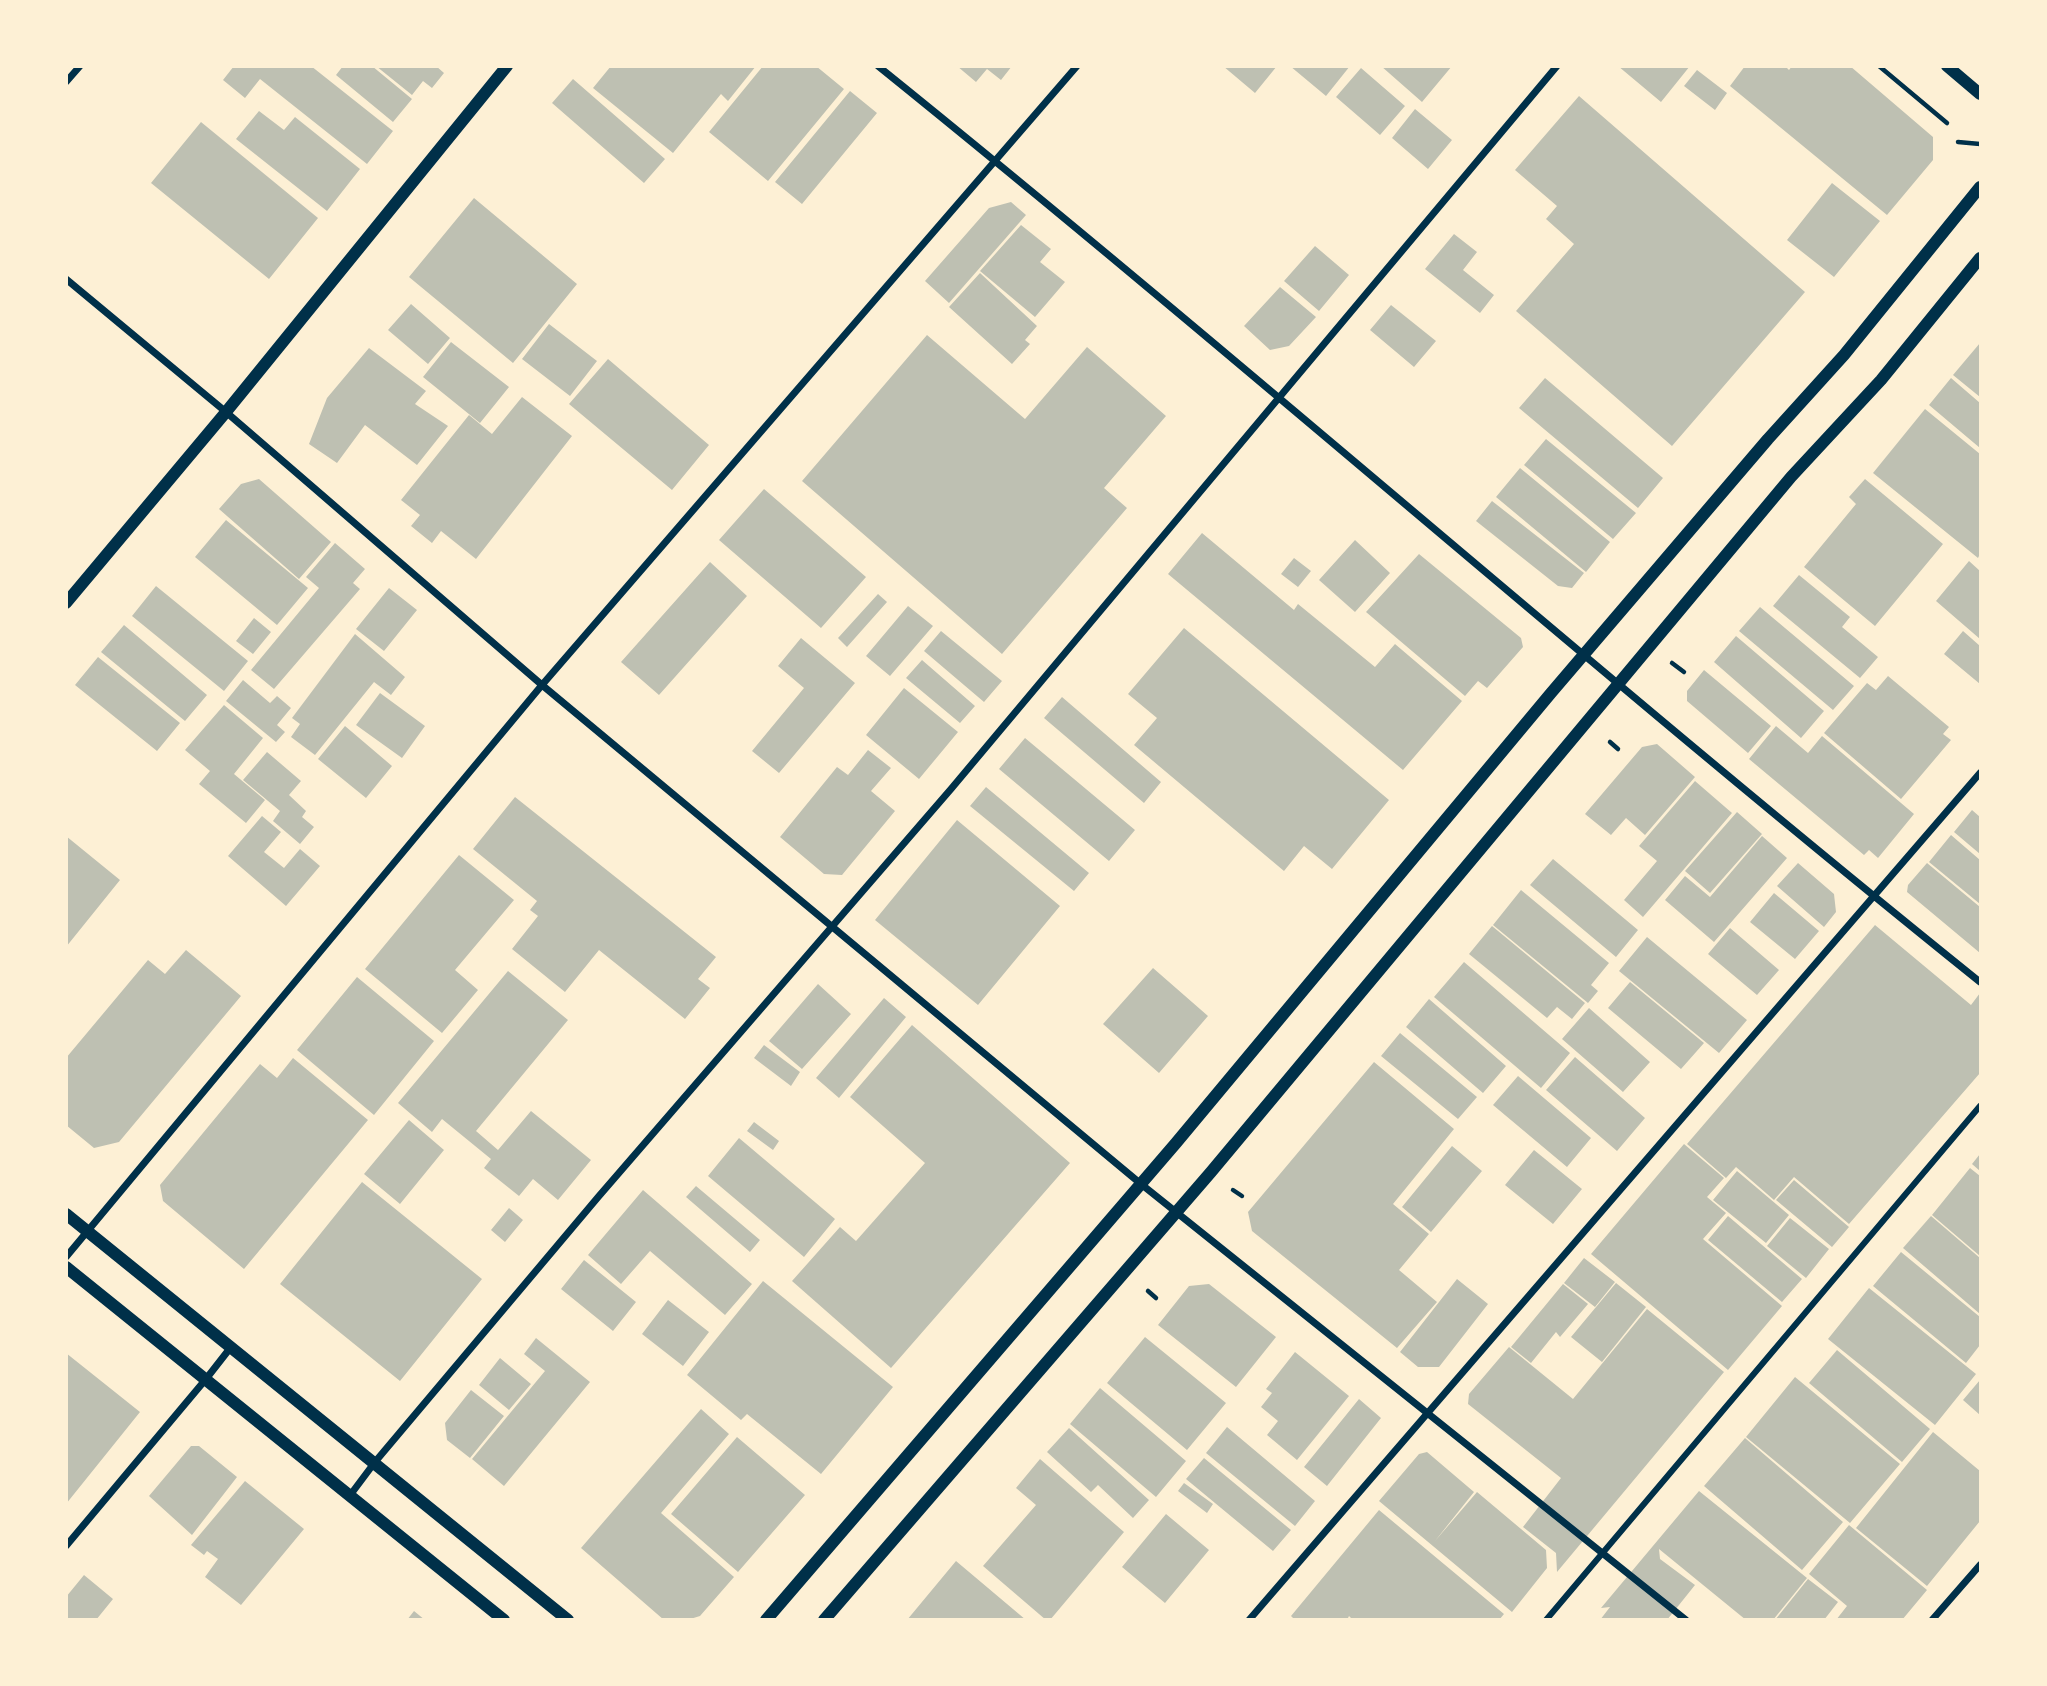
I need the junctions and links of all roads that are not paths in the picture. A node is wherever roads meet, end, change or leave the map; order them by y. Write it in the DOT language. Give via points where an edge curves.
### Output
graph roads {
  1 [pos="80,66"];
  2 [pos="507,66"];
  3 [pos="878,66"];
  4 [pos="1077,66"];
  5 [pos="1557,66"];
  6 [pos="1947,66"];
  7 [pos="66,82"];
  8 [pos="1980,94"];
  9 [pos="996,161"];
  10 [pos="1980,187"];
  11 [pos="1980,258"];
  12 [pos="66,279"];
  13 [pos="1280,397"];
  14 [pos="226,412"];
  15 [pos="66,603"];
  16 [pos="1584,655"];
  17 [pos="1618,684"];
  18 [pos="542,685"];
  19 [pos="1980,773"];
  20 [pos="1874,896"];
  21 [pos="832,925"];
  22 [pos="1980,982"];
  23 [pos="1980,1106"];
  24 [pos="1141,1184"];
  25 [pos="1176,1212"];
  26 [pos="66,1214"];
  27 [pos="86,1231"];
  28 [pos="66,1257"];
  29 [pos="66,1267"];
  30 [pos="231,1347"];
  31 [pos="206,1379"];
  32 [pos="1427,1415"];
  33 [pos="375,1462"];
  34 [pos="351,1494"];
  35 [pos="66,1546"];
  36 [pos="1603,1553"];
  37 [pos="1980,1565"];
  38 [pos="504,1619"];
  39 [pos="568,1619"];
  40 [pos="766,1619"];
  41 [pos="824,1619"];
  42 [pos="1249,1619"];
  43 [pos="1546,1619"];
  44 [pos="1686,1619"];
  45 [pos="1932,1619"];
  1 -- 7 [label="street"];
  2 -- 14 [label="street"];
  3 -- 9 [label="street"];
  4 -- 9 [label="street"];
  5 -- 13 [label="street"];
  6 -- 8 [label="street"];
  9 -- 13 [label="street"];
  9 -- 18 [label="street"];
  10 -- 16 [label="street" via="1844,355"];
  11 -- 17 [label="street" via="1881,380 1791,477"];
  12 -- 14 [label="street"];
  13 -- 16 [label="street"];
  13 -- 21 [label="street"];
  14 -- 15 [label="street"];
  14 -- 18 [label="street"];
  16 -- 17 [label="street"];
  16 -- 24 [label="street"];
  17 -- 20 [label="street"];
  17 -- 25 [label="street"];
  18 -- 21 [label="street"];
  18 -- 27 [label="street"];
  19 -- 20 [label="street"];
  20 -- 22 [label="street"];
  20 -- 32 [label="street"];
  21 -- 24 [label="street"];
  21 -- 33 [label="street"];
  23 -- 36 [label="street"];
  24 -- 25 [label="street"];
  24 -- 40 [label="street"];
  25 -- 32 [label="street"];
  25 -- 41 [label="street"];
  26 -- 27 [label="street"];
  27 -- 28 [label="street"];
  27 -- 30 [label="street"];
  29 -- 31 [label="street"];
  30 -- 31 [label="street"];
  30 -- 33 [label="street"];
  31 -- 34 [label="street"];
  31 -- 35 [label="street"];
  32 -- 36 [label="street"];
  32 -- 42 [label="street"];
  33 -- 34 [label="street"];
  33 -- 39 [label="street"];
  34 -- 38 [label="street"];
  36 -- 43 [label="street"];
  36 -- 44 [label="street"];
  37 -- 45 [label="street"];
}
